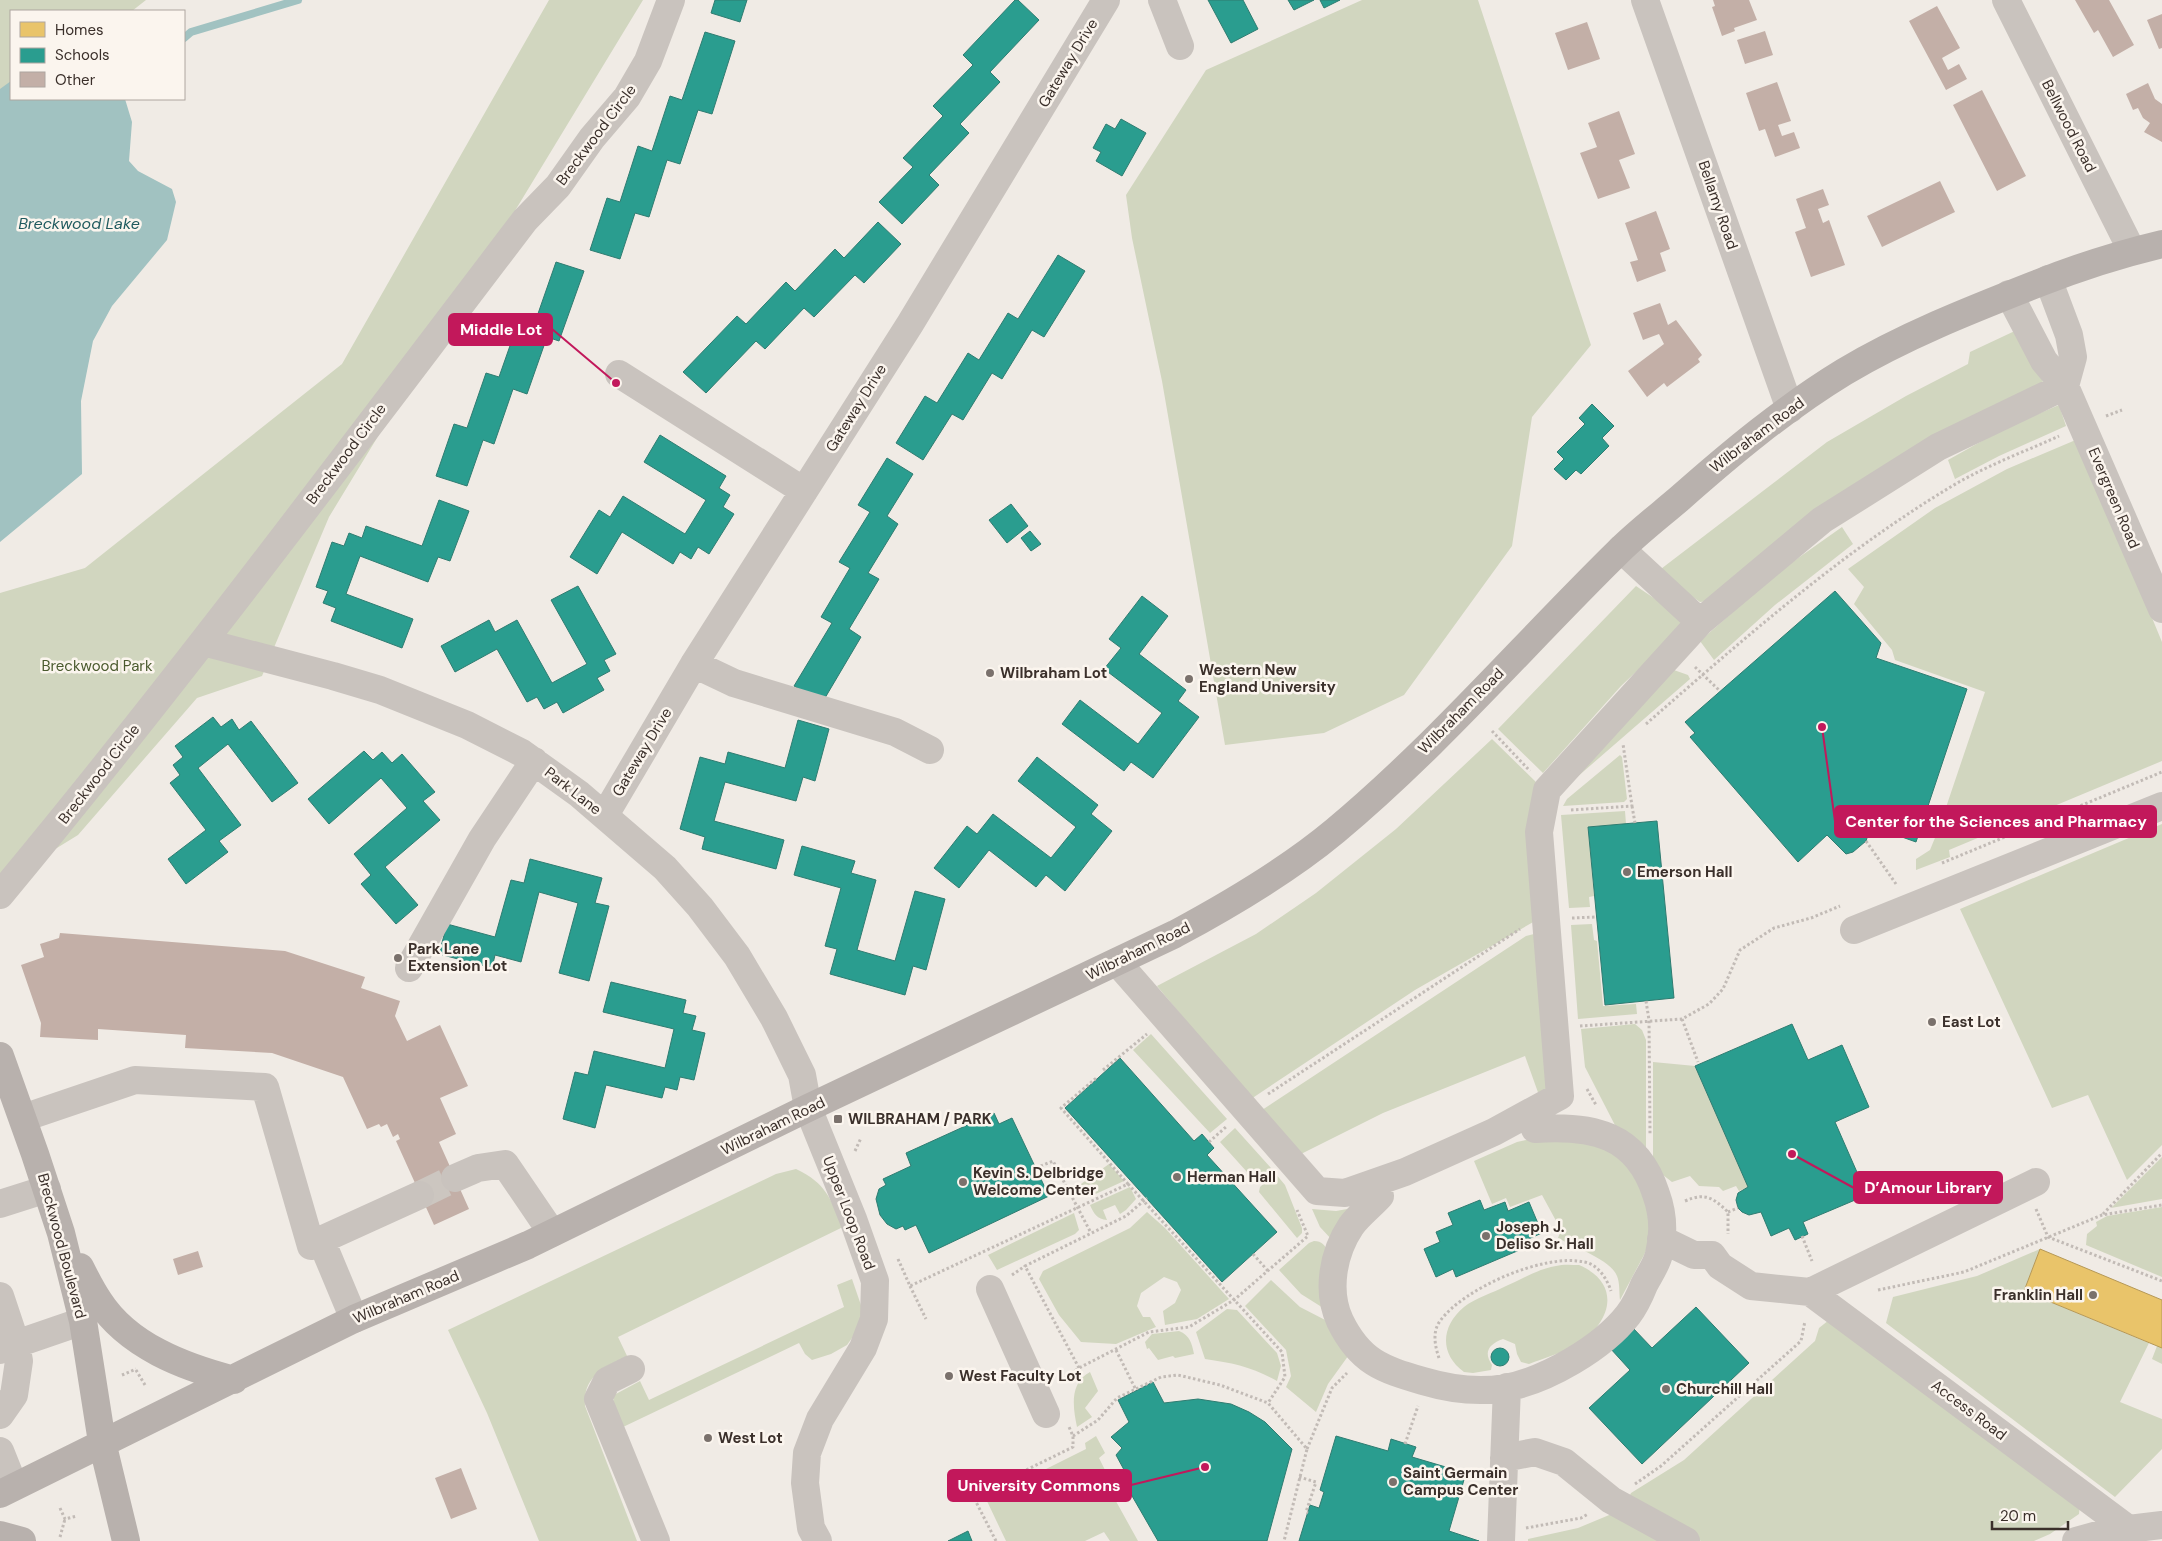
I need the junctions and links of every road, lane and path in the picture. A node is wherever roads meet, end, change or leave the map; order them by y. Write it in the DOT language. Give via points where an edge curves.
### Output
graph roads {
  1 [pos="671,0"];
  2 [pos="1106,0"];
  3 [pos="1162,0"];
  4 [pos="1645,0"];
  5 [pos="2006,0"];
  6 [pos="1180,46"];
  7 [pos="2162,244"];
  8 [pos="2132,252"];
  9 [pos="2048,280"];
  10 [pos="2009,294"];
  11 [pos="619,374"];
  12 [pos="2065,386"];
  13 [pos="1790,409"];
  14 [pos="2122,410"];
  15 [pos="2082,426"];
  16 [pos="804,491"];
  17 [pos="1621,549"];
  18 [pos="2162,609"];
  19 [pos="1700,622"];
  20 [pos="203,642"];
  21 [pos="694,664"];
  22 [pos="1702,675"];
  23 [pos="1720,691"];
  24 [pos="1644,726"];
  25 [pos="1492,731"];
  26 [pos="1630,738"];
  27 [pos="1623,744"];
  28 [pos="930,750"];
  29 [pos="1616,750"];
  30 [pos="534,761"];
  31 [pos="1535,777"];
  32 [pos="1632,806"];
  33 [pos="2162,806"];
  34 [pos="1565,811"];
  35 [pos="605,815"];
  36 [pos="1635,823"];
  37 [pos="1866,841"];
  38 [pos="1896,884"];
  39 [pos="0,895"];
  40 [pos="1596,916"];
  41 [pos="1564,918"];
  42 [pos="1528,926"];
  43 [pos="1854,930"];
  44 [pos="1117,962"];
  45 [pos="409,968"];
  46 [pos="1646,1001"];
  47 [pos="1682,1019"];
  48 [pos="1152,1030"];
  49 [pos="0,1056"];
  50 [pos="1698,1062"];
  51 [pos="1103,1070"];
  52 [pos="1096,1080"];
  53 [pos="1264,1097"];
  54 [pos="808,1108"];
  55 [pos="22,1118"];
  56 [pos="1232,1122"];
  57 [pos="1535,1129"];
  58 [pos="860,1138"];
  59 [pos="1209,1142"];
  60 [pos="2162,1153"];
  61 [pos="852,1159"];
  62 [pos="1645,1166"];
  63 [pos="1036,1168"];
  64 [pos="455,1178"];
  65 [pos="1128,1184"];
  66 [pos="47,1189"];
  67 [pos="420,1194"];
  68 [pos="2036,1195"];
  69 [pos="1380,1196"];
  70 [pos="1712,1198"];
  71 [pos="1145,1200"];
  72 [pos="0,1204"];
  73 [pos="1295,1205"];
  74 [pos="2162,1205"];
  75 [pos="1078,1207"];
  76 [pos="1738,1208"];
  77 [pos="1728,1212"];
  78 [pos="2102,1215"];
  79 [pos="61,1233"];
  80 [pos="552,1233"];
  81 [pos="1092,1233"];
  82 [pos="1728,1236"];
  83 [pos="2048,1237"];
  84 [pos="1661,1239"];
  85 [pos="321,1240"];
  86 [pos="894,1251"];
  87 [pos="1253,1254"];
  88 [pos="1268,1271"];
  89 [pos="2162,1281"];
  90 [pos="910,1286"];
  91 [pos="990,1289"];
  92 [pos="1810,1292"];
  93 [pos="1870,1292"];
  94 [pos="0,1296"];
  95 [pos="1234,1300"];
  96 [pos="354,1319"];
  97 [pos="926,1319"];
  98 [pos="83,1321"];
  99 [pos="1620,1324"];
  100 [pos="8,1347"];
  101 [pos="1116,1350"];
  102 [pos="1079,1368"];
  103 [pos="631,1369"];
  104 [pos="135,1370"];
  105 [pos="1348,1372"];
  106 [pos="234,1380"];
  107 [pos="1056,1384"];
  108 [pos="145,1385"];
  109 [pos="1446,1387"];
  110 [pos="1506,1387"];
  111 [pos="1135,1389"];
  112 [pos="1268,1403"];
  113 [pos="1416,1414"];
  114 [pos="0,1415"];
  115 [pos="1057,1419"];
  116 [pos="1073,1436"];
  117 [pos="102,1442"];
  118 [pos="1405,1444"];
  119 [pos="1307,1448"];
  120 [pos="0,1451"];
  121 [pos="1504,1458"];
  122 [pos="1299,1477"];
  123 [pos="7,1490"];
  124 [pos="1611,1500"];
  125 [pos="60,1508"];
  126 [pos="1308,1513"];
  127 [pos="78,1516"];
  128 [pos="64,1519"];
  129 [pos="2162,1525"];
  130 [pos="2127,1528"];
  131 [pos="0,1535"];
  132 [pos="60,1537"];
  133 [pos="1502,1537"];
  134 [pos="22,1541"];
  135 [pos="126,1541"];
  136 [pos="656,1541"];
  137 [pos="818,1541"];
  138 [pos="996,1541"];
  139 [pos="1284,1541"];
  140 [pos="1686,1541"];
  141 [pos="2076,1541"];
  1 -- 20 [label="street, Breckwood Circle" via="652,52 627,97 592,138 558,186 525,220"];
  2 -- 16 [label="street, Gateway Drive" via="910,324"];
  3 -- 6 [label="street"];
  4 -- 13 [label="street, Bellamy Road"];
  5 -- 8 [label="street, Bellwood Road"];
  7 -- 8 [label="main road, Wilbraham Road"];
  8 -- 9 [label="main road, Wilbraham Road"];
  9 -- 10 [label="main road, Wilbraham Road"];
  9 -- 12 [label="street" via="2070,335 2073,357"];
  10 -- 12 [label="street, Evergreen Road" via="2044,361"];
  10 -- 13 [label="main road, Wilbraham Road" via="1894,345 1844,372"];
  11 -- 16 [label="street"];
  12 -- 15 [label="street, Evergreen Road"];
  12 -- 19 [label="street" via="1938,447 1822,520"];
  13 -- 17 [label="main road, Wilbraham Road" via="1724,459"];
  14 -- 15 [label="path"];
  15 -- 18 [label="street, Evergreen Road"];
  15 -- 22 [label="path" via="1960,482 1866,542 1804,588"];
  16 -- 21 [label="street, Gateway Drive"];
  17 -- 19 [label="street"];
  17 -- 44 [label="main road, Wilbraham Road" via="1431,742 1334,832 1224,907"];
  19 -- 44 [label="street" via="1547,790 1539,832 1560,1096 1494,1132 1405,1172 1345,1193 1317,1191"];
  20 -- 30 [label="street, Park Lane" via="342,678 410,701 495,738"];
  20 -- 39 [label="street, Breckwood Circle"];
  21 -- 28 [label="street" via="734,683 895,732"];
  21 -- 35 [label="street, Gateway Drive"];
  22 -- 23 [label="path"];
  22 -- 24 [label="path"];
  25 -- 31 [label="path"];
  26 -- 27 [label="path"];
  27 -- 29 [label="path"];
  27 -- 32 [label="path"];
  30 -- 35 [label="street, Park Lane"];
  30 -- 45 [label="street" via="482,839"];
  32 -- 34 [label="path"];
  32 -- 36 [label="path"];
  33 -- 43 [label="street"];
  35 -- 54 [label="street, Park Lane" via="671,874 700,906 737,956 774,1018 802,1075"];
  37 -- 38 [label="path"];
  40 -- 41 [label="path"];
  42 -- 53 [label="path"];
  44 -- 54 [label="main road, Wilbraham Road"];
  46 -- 62 [label="path" via="1650,1152"];
  47 -- 50 [label="path"];
  48 -- 51 [label="path"];
  49 -- 55 [label="main road, Breckwood Boulevard"];
  52 -- 65 [label="path" via="1061,1108"];
  54 -- 80 [label="main road, Wilbraham Road"];
  54 -- 137 [label="street, Upper Loop Road" via="875,1281 874,1319 863,1348 820,1419 808,1453 804,1483 811,1528"];
  55 -- 66 [label="main road, Breckwood Boulevard"];
  55 -- 85 [label="street" via="135,1080 265,1087 311,1246"];
  56 -- 59 [label="path"];
  57 -- 62 [label="street" via="1564,1127 1598,1132 1626,1146"];
  58 -- 61 [label="path"];
  60 -- 78 [label="path"];
  62 -- 84 [label="street" via="1661,1209"];
  63 -- 75 [label="path" via="1053,1161"];
  64 -- 80 [label="street" via="478,1168 505,1164"];
  65 -- 71 [label="path"];
  65 -- 75 [label="path"];
  66 -- 72 [label="street"];
  66 -- 79 [label="main road, Breckwood Boulevard"];
  67 -- 85 [label="street"];
  68 -- 83 [label="path"];
  68 -- 92 [label="street" via="1969,1215"];
  69 -- 109 [label="street" via="1352,1224 1338,1252 1333,1281 1336,1310 1352,1340 1381,1368"];
  70 -- 77 [label="path"];
  71 -- 81 [label="path" via="1126,1216"];
  71 -- 95 [label="path"];
  73 -- 88 [label="path" via="1308,1236"];
  74 -- 78 [label="path"];
  75 -- 81 [label="path"];
  75 -- 90 [label="path"];
  76 -- 77 [label="path"];
  77 -- 82 [label="path"];
  78 -- 83 [label="path"];
  79 -- 98 [label="main road, Breckwood Boulevard"];
  79 -- 106 [label="main road" via="99,1303 133,1337 173,1360"];
  80 -- 96 [label="main road, Wilbraham Road"];
  81 -- 102 [label="path" via="1025,1266"];
  83 -- 89 [label="path"];
  83 -- 93 [label="path" via="1964,1272"];
  84 -- 92 [label="street" via="1694,1255 1712,1256 1720,1266 1751,1286"];
  84 -- 99 [label="street" via="1653,1268"];
  85 -- 96 [label="street"];
  86 -- 90 [label="path"];
  87 -- 88 [label="path"];
  88 -- 95 [label="path"];
  90 -- 97 [label="path"];
  91 -- 115 [label="street"];
  92 -- 124 [label="path" via="1801,1341 1661,1466"];
  92 -- 130 [label="street, Access Road"];
  94 -- 100 [label="street"];
  95 -- 101 [label="path" via="1189,1327 1149,1332"];
  95 -- 112 [label="path" via="1282,1352 1285,1378"];
  96 -- 106 [label="main road, Wilbraham Road"];
  98 -- 100 [label="street"];
  98 -- 117 [label="main road, Breckwood Boulevard"];
  99 -- 109 [label="path" via="1609,1286 1600,1270 1585,1262 1564,1261 1526,1267 1463,1299 1439,1322 1434,1341"];
  99 -- 110 [label="street" via="1563,1366"];
  100 -- 114 [label="street" via="19,1361 14,1395"];
  101 -- 102 [label="path"];
  101 -- 111 [label="path"];
  102 -- 107 [label="path"];
  103 -- 136 [label="street" via="608,1381 598,1399"];
  104 -- 108 [label="path"];
  105 -- 119 [label="path" via="1332,1388"];
  106 -- 117 [label="main road, Wilbraham Road"];
  109 -- 110 [label="street" via="1477,1390"];
  110 -- 121 [label="street"];
  111 -- 112 [label="path" via="1161,1377 1178,1375 1220,1385"];
  111 -- 116 [label="path" via="1117,1398 1098,1420"];
  112 -- 119 [label="path"];
  113 -- 118 [label="path"];
  115 -- 116 [label="path"];
  116 -- 138 [label="path" via="1073,1447 973,1496"];
  117 -- 123 [label="main road, Wilbraham Road"];
  117 -- 135 [label="main road, Breckwood Boulevard"];
  119 -- 122 [label="path"];
  120 -- 123 [label="street"];
  121 -- 124 [label="street" via="1535,1452 1564,1462"];
  121 -- 133 [label="street"];
  122 -- 126 [label="path" via="1316,1482"];
  122 -- 139 [label="path"];
  124 -- 133 [label="path" via="1582,1518"];
  124 -- 140 [label="street"];
  125 -- 128 [label="path"];
  127 -- 128 [label="path"];
  128 -- 132 [label="path"];
  129 -- 130 [label="street"];
  130 -- 141 [label="street"];
  131 -- 134 [label="main road"];
}
